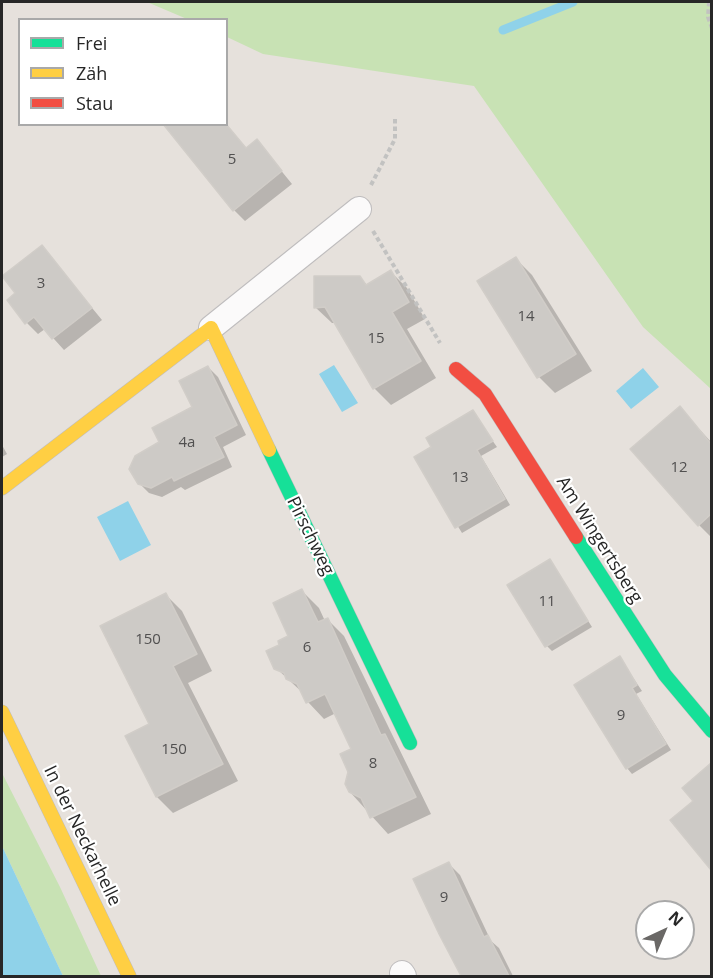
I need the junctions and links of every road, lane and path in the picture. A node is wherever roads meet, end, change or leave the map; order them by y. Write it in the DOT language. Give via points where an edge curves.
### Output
graph roads {
  1 [pos="709,2"];
  2 [pos="711,28"];
  3 [pos="395,118"];
  4 [pos="360,209"];
  5 [pos="372,230"];
  6 [pos="211,328"];
  7 [pos="456,369"];
  8 [pos="2,488"];
  9 [pos="2,712"];
  10 [pos="711,731"];
  11 [pos="410,743"];
  12 [pos="129,976"];
  1 -- 2 [label="path"];
  3 -- 4 [label="path" via="395,139"];
  4 -- 6 [label="street"];
  5 -- 7 [label="path"];
  6 -- 8 [label="street"];
  6 -- 11 [label="street, Pirschweg"];
  7 -- 10 [label="street, Am Wingertsberg" via="485,394 640,640"];
  9 -- 12 [label="street, In der Neckarhelle"];
}
